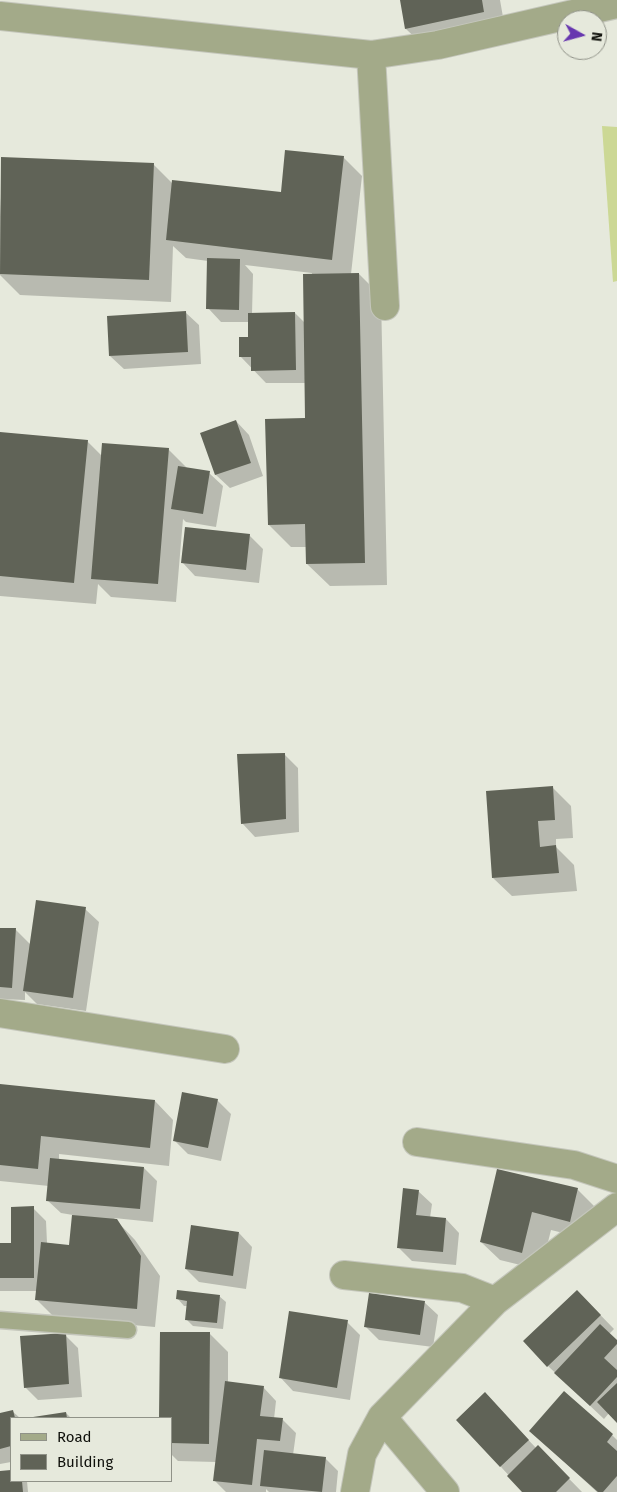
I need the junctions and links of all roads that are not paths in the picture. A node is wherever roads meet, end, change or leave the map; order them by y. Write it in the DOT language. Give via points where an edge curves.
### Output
graph roads {
  1 [pos="617,4"];
  2 [pos="0,16"];
  3 [pos="371,55"];
  4 [pos="385,306"];
  5 [pos="0,1014"];
  6 [pos="225,1049"];
  7 [pos="417,1142"];
  8 [pos="617,1179"];
  9 [pos="617,1207"];
  10 [pos="344,1275"];
  11 [pos="495,1301"];
  12 [pos="0,1320"];
  13 [pos="128,1330"];
  14 [pos="382,1417"];
  15 [pos="355,1492"];
  16 [pos="445,1492"];
  1 -- 3 [label="street" via="438,45"];
  2 -- 3 [label="street"];
  3 -- 4 [label="street"];
  5 -- 6 [label="street"];
  7 -- 8 [label="street" via="574,1165"];
  9 -- 11 [label="street"];
  10 -- 11 [label="street" via="462,1288"];
  11 -- 14 [label="street"];
  12 -- 13 [label="lane"];
  14 -- 15 [label="street" via="362,1454"];
  14 -- 16 [label="street"];
}
